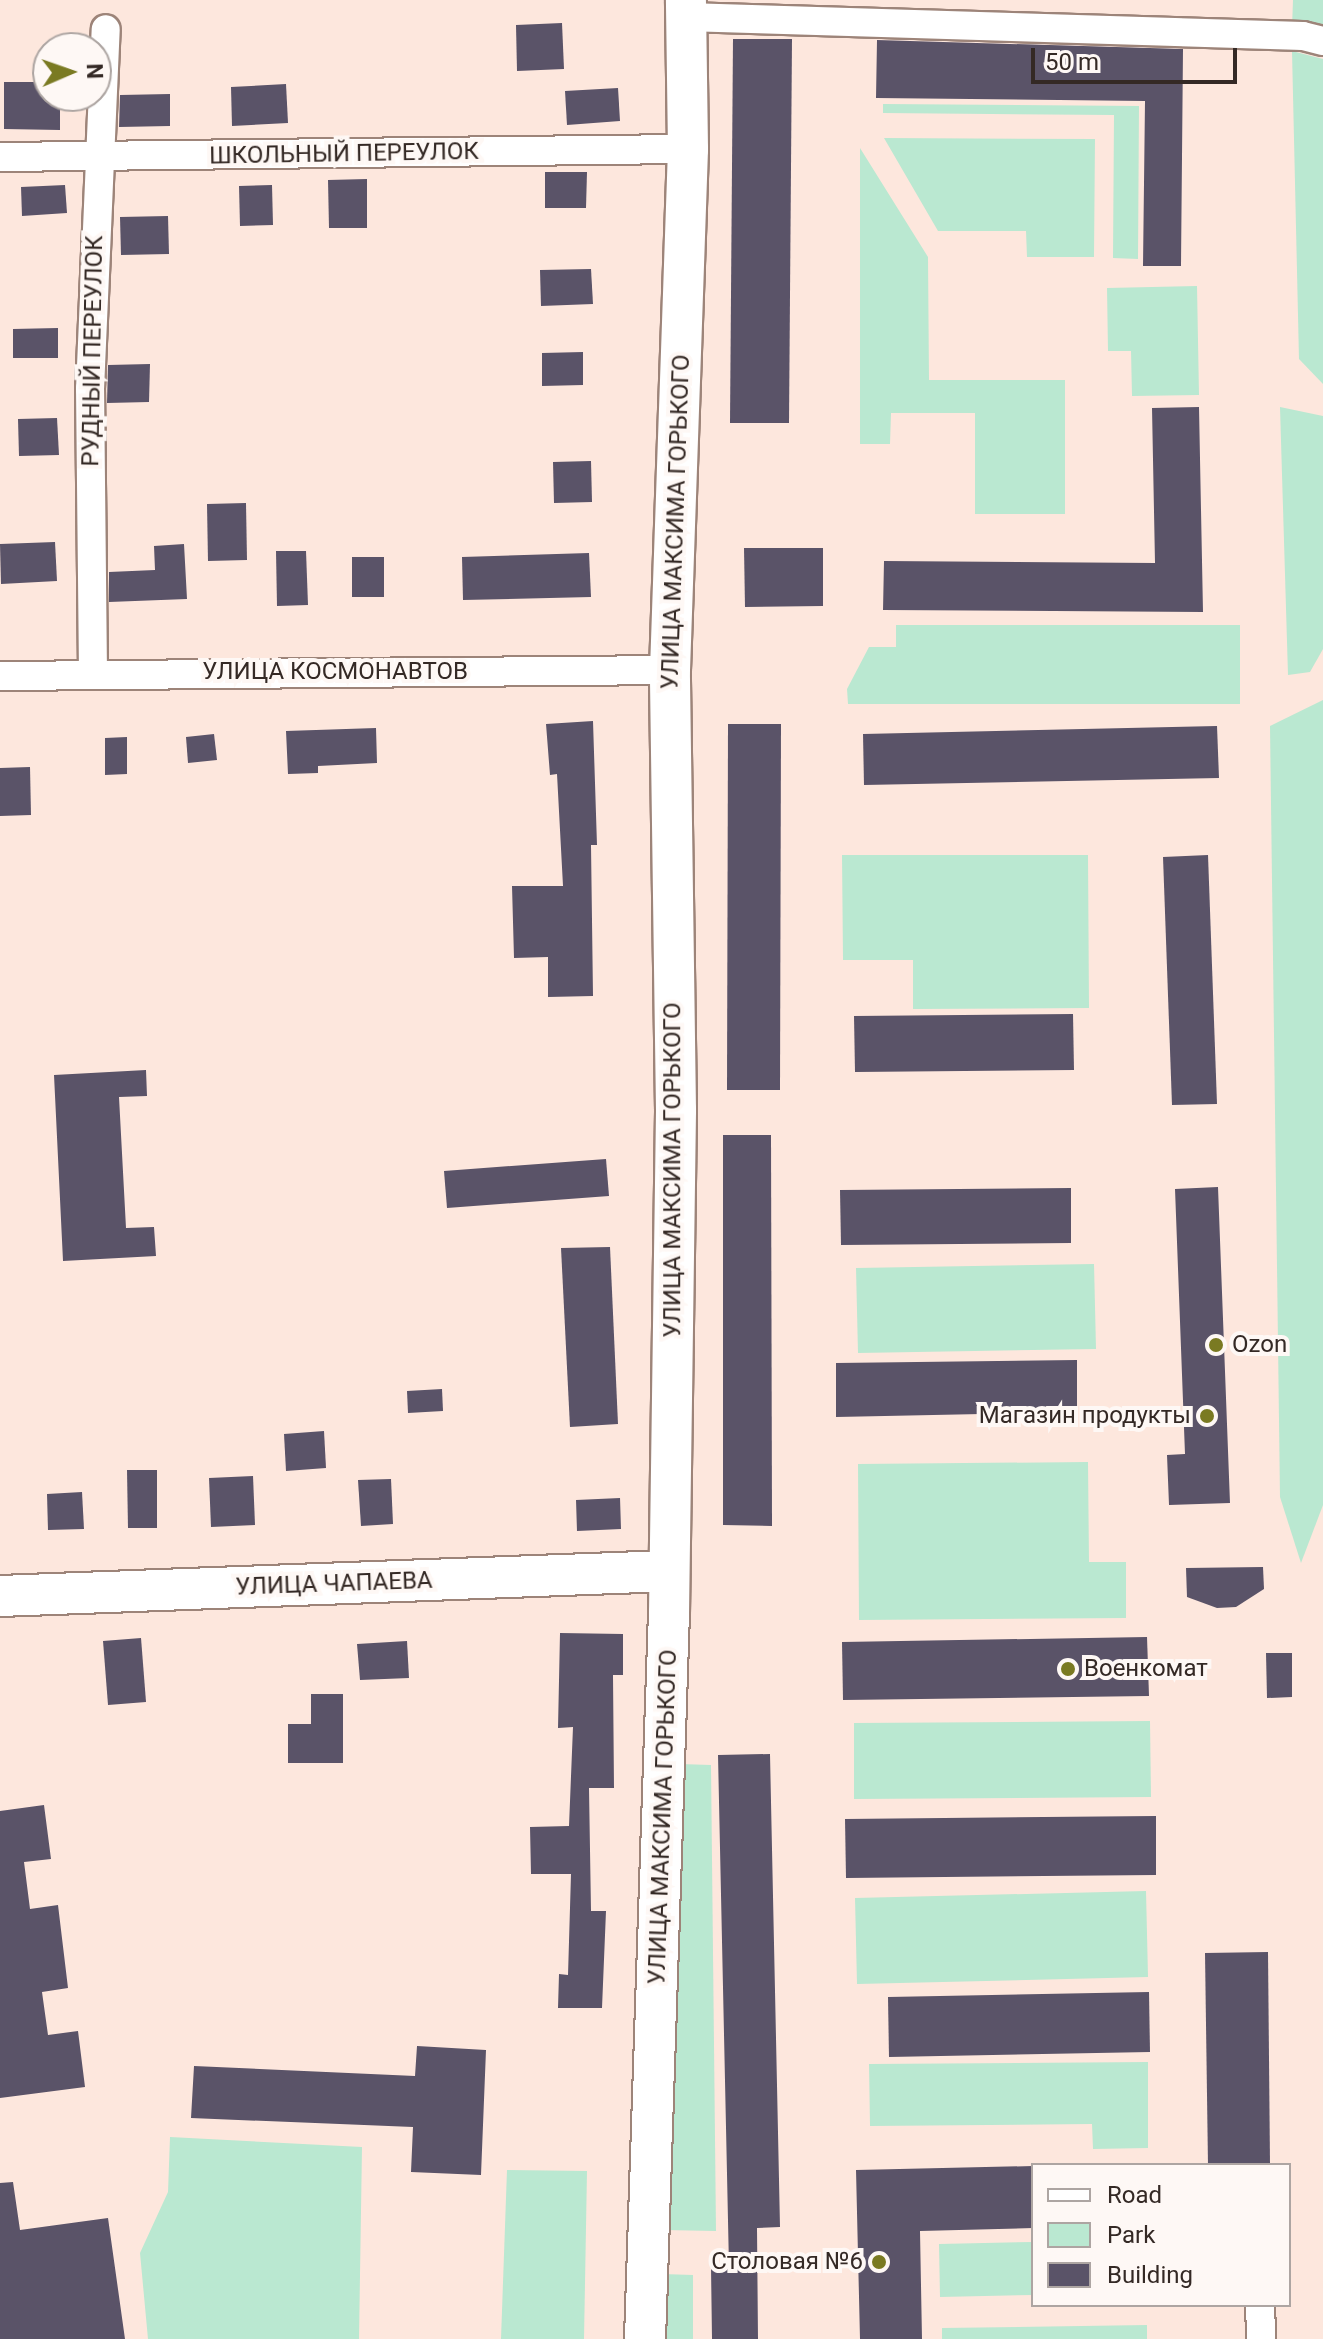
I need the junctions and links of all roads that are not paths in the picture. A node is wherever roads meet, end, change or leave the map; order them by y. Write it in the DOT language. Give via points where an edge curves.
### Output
graph roads {
  1 [pos="686,8"];
  2 [pos="106,29"];
  3 [pos="1323,41"];
  4 [pos="688,149"];
  5 [pos="0,157"];
  6 [pos="98,158"];
  7 [pos="670,670"];
  8 [pos="93,673"];
  9 [pos="0,676"];
  10 [pos="669,1571"];
  11 [pos="0,1596"];
  12 [pos="1260,2307"];
  13 [pos="645,2339"];
  14 [pos="1261,2339"];
  1 -- 3 [label="street"];
  1 -- 4 [label="street, УЛИЦА МАКСИМА ГОРЬКОГО"];
  2 -- 6 [label="street, РУДНЫЙ ПЕРЕУЛОК"];
  4 -- 6 [label="street, ШКОЛЬНЫЙ ПЕРЕУЛОК"];
  4 -- 7 [label="street, УЛИЦА МАКСИМА ГОРЬКОГО"];
  5 -- 6 [label="street, ШКОЛЬНЫЙ ПЕРЕУЛОК"];
  6 -- 8 [label="street, РУДНЫЙ ПЕРЕУЛОК" via="90,389"];
  7 -- 8 [label="street, УЛИЦА КОСМОНАВТОВ"];
  7 -- 10 [label="street, УЛИЦА МАКСИМА ГОРЬКОГО" via="676,1110"];
  8 -- 9 [label="street, УЛИЦА КОСМОНАВТОВ"];
  10 -- 11 [label="street, УЛИЦА ЧАПАЕВА"];
  10 -- 13 [label="street, УЛИЦА МАКСИМА ГОРЬКОГО"];
  12 -- 14 [label="street"];
}
